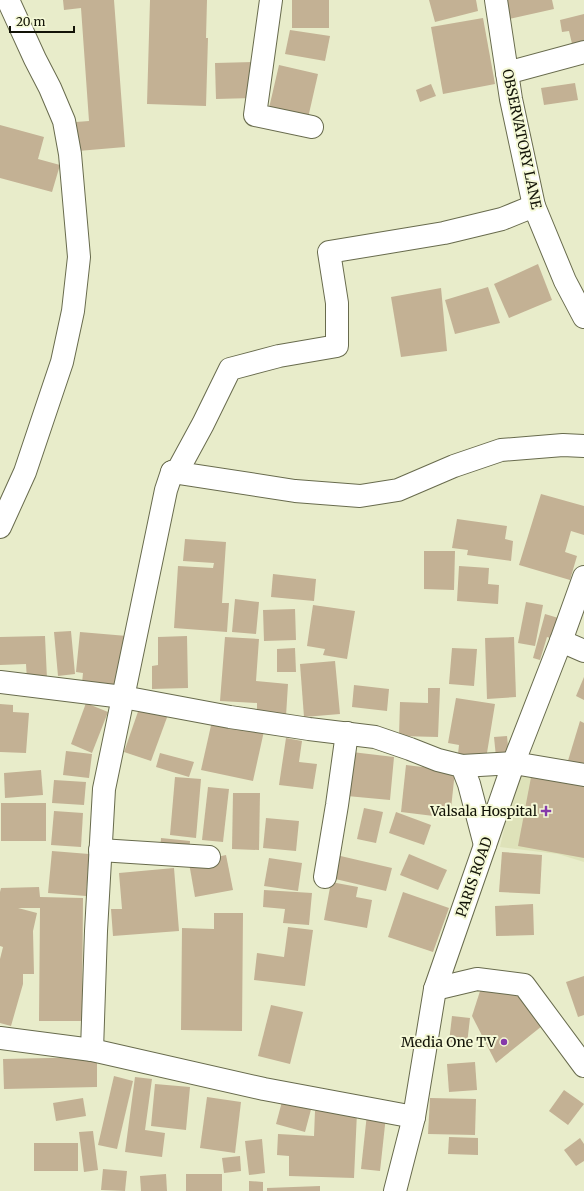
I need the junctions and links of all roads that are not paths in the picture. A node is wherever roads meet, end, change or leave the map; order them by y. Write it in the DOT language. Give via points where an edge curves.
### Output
graph roads {
  1 [pos="8,0"];
  2 [pos="271,0"];
  3 [pos="496,0"];
  4 [pos="584,52"];
  5 [pos="507,73"];
  6 [pos="312,127"];
  7 [pos="534,206"];
  8 [pos="584,317"];
  9 [pos="584,446"];
  10 [pos="172,472"];
  11 [pos="0,527"];
  12 [pos="584,577"];
  13 [pos="561,640"];
  14 [pos="584,651"];
  15 [pos="0,682"];
  16 [pos="123,697"];
  17 [pos="347,733"];
  18 [pos="514,763"];
  19 [pos="462,766"];
  20 [pos="584,775"];
  21 [pos="485,845"];
  22 [pos="100,850"];
  23 [pos="209,857"];
  24 [pos="325,877"];
  25 [pos="435,988"];
  26 [pos="0,1038"];
  27 [pos="92,1050"];
  28 [pos="584,1066"];
  29 [pos="414,1117"];
  30 [pos="395,1191"];
  1 -- 11 [label="street" via="64,121 70,154 79,257 73,311 62,362 26,472"];
  2 -- 6 [label="street" via="255,115"];
  3 -- 5 [label="street, OBSERVATORY LANE"];
  4 -- 5 [label="street"];
  5 -- 7 [label="street, OBSERVATORY LANE"];
  7 -- 8 [label="street, OBSERVATORY LANE" via="565,281"];
  7 -- 10 [label="street" via="502,219 444,233 329,252 337,303 336,346 279,356 230,369 178,470"];
  9 -- 10 [label="street" via="563,445 501,450 454,466 398,490 360,496 295,491"];
  10 -- 16 [label="street" via="166,490"];
  12 -- 13 [label="street, PARIS ROAD"];
  13 -- 14 [label="street"];
  13 -- 18 [label="street, PARIS ROAD"];
  15 -- 16 [label="street"];
  16 -- 17 [label="street" via="230,718"];
  16 -- 22 [label="street" via="104,789"];
  17 -- 19 [label="street" via="375,736 438,760"];
  17 -- 24 [label="street"];
  18 -- 19 [label="street"];
  18 -- 20 [label="street"];
  18 -- 21 [label="street, PARIS ROAD"];
  19 -- 21 [label="street"];
  21 -- 25 [label="street, PARIS ROAD"];
  22 -- 23 [label="street"];
  22 -- 27 [label="street"];
  25 -- 28 [label="street" via="477,979 524,985"];
  25 -- 29 [label="street, PARIS ROAD"];
  26 -- 27 [label="street"];
  27 -- 29 [label="street" via="264,1089"];
  29 -- 30 [label="street, PARIS ROAD"];
}
